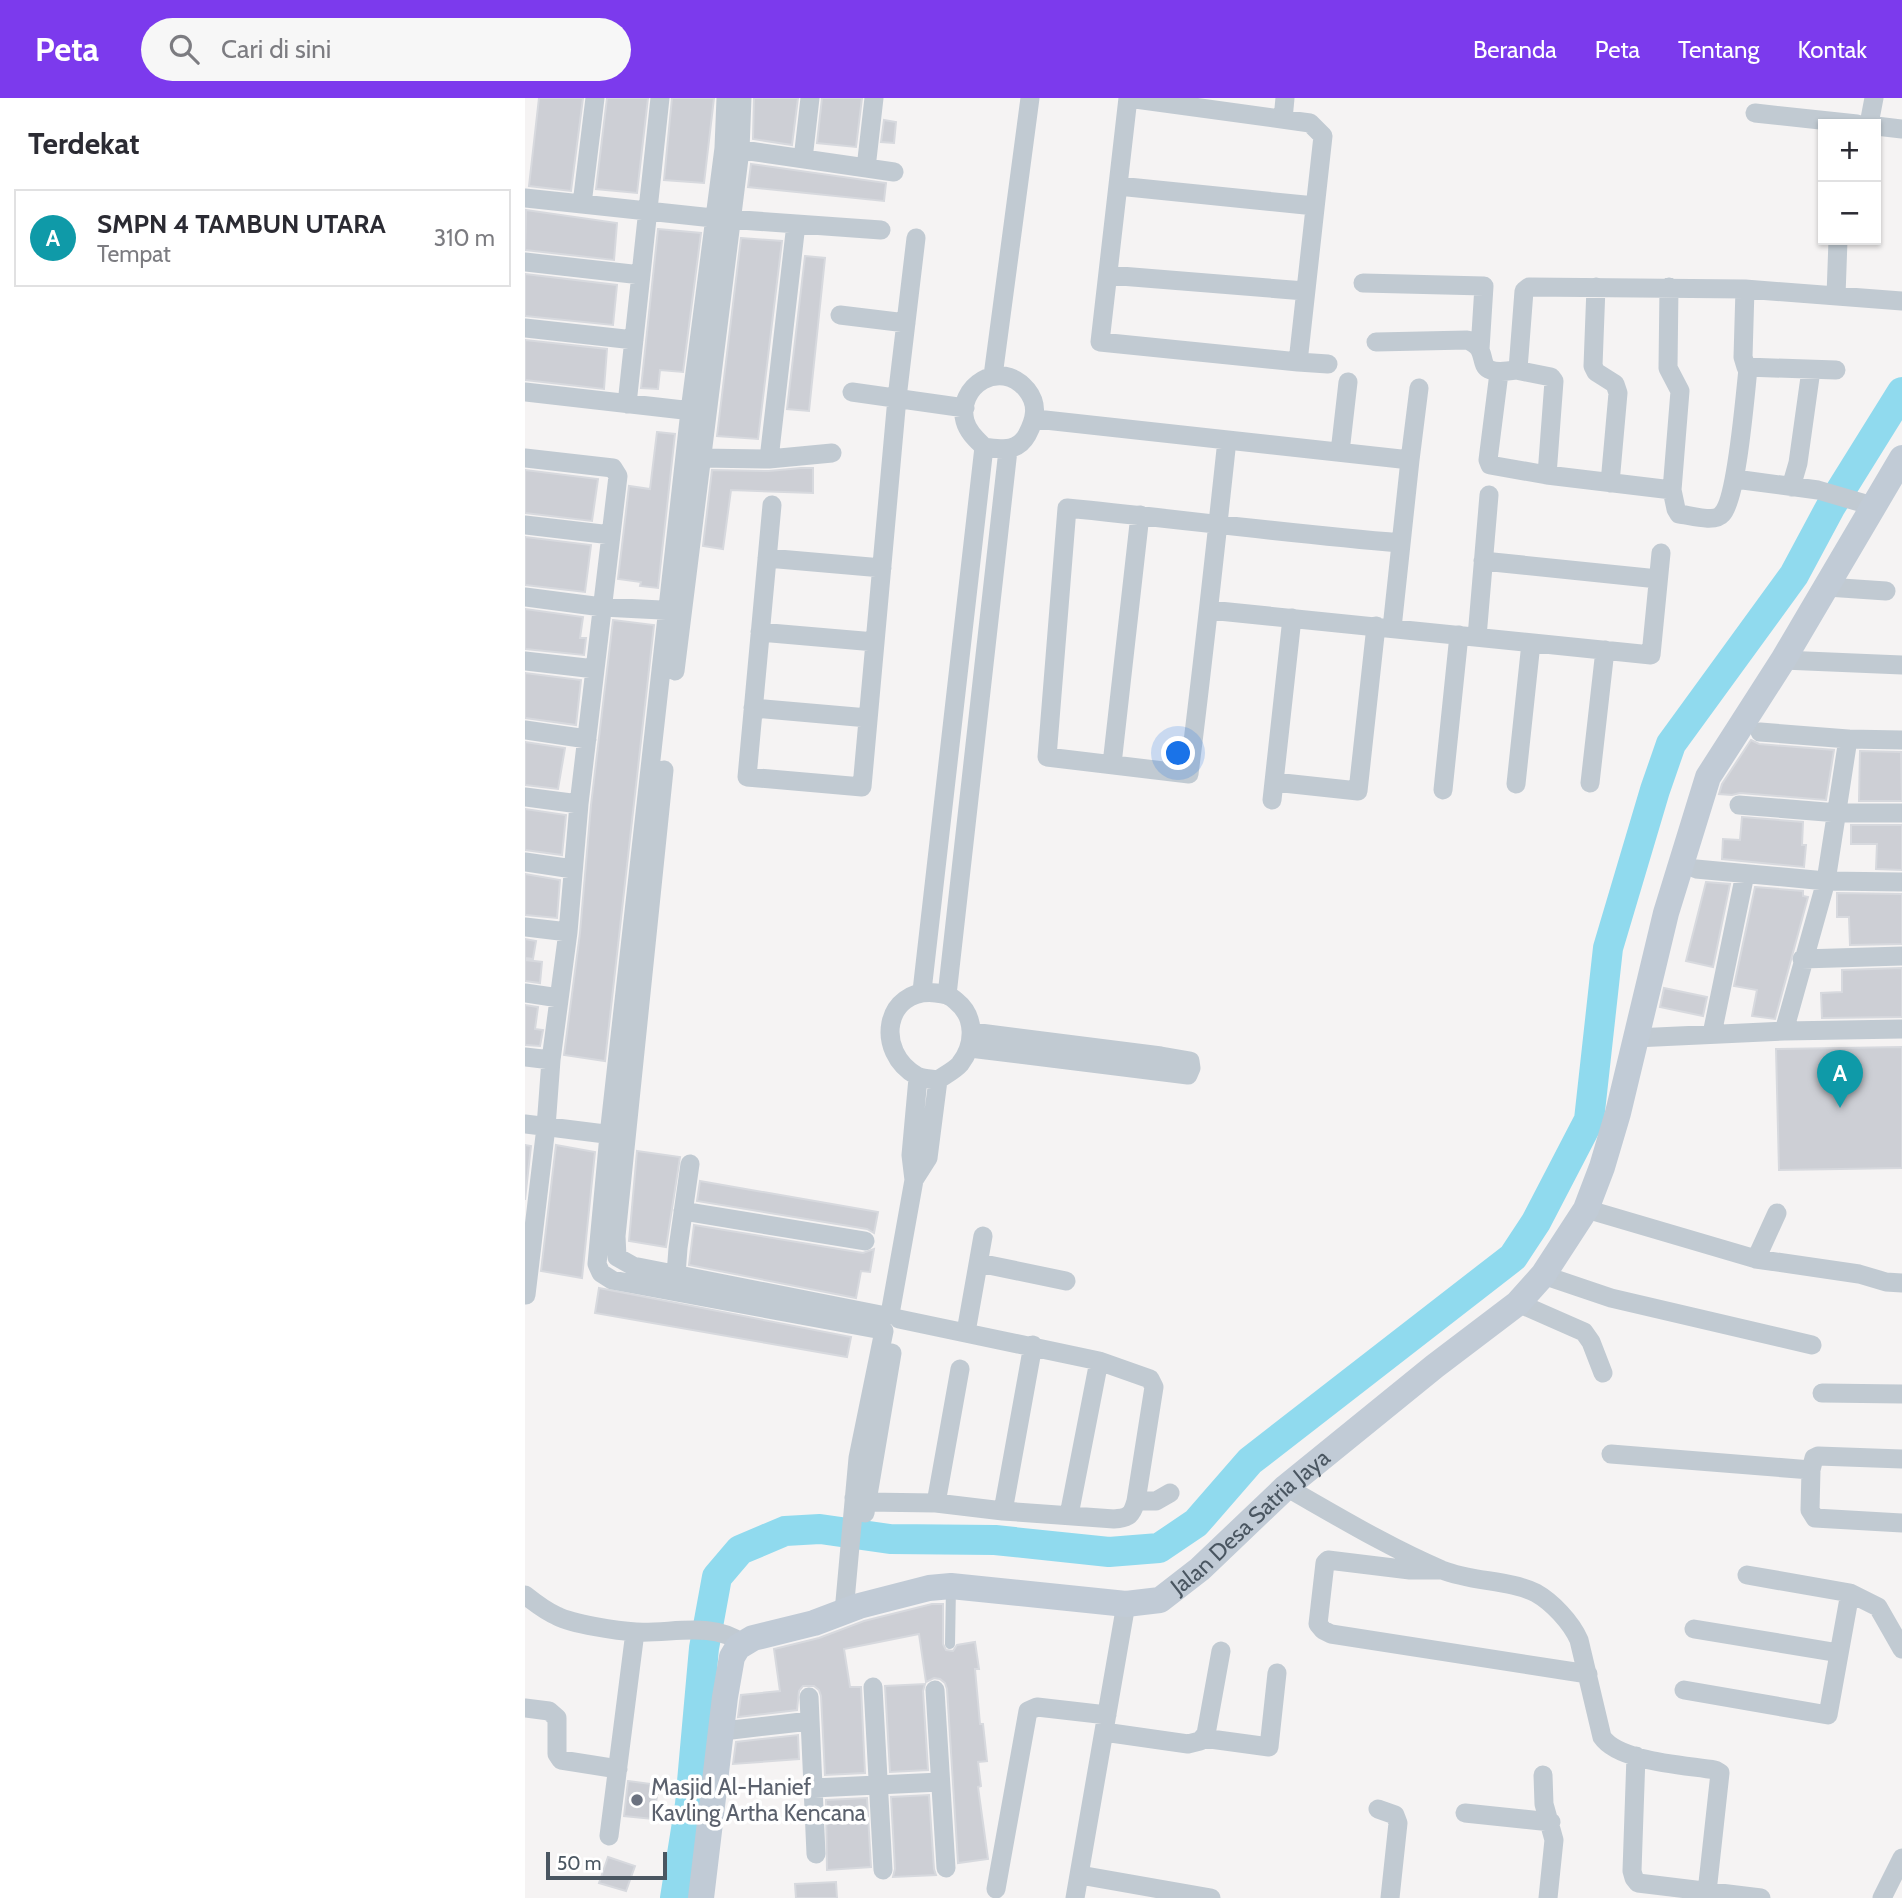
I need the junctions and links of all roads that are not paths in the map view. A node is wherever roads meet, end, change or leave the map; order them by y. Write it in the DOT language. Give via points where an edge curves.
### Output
graph roads {
  1 [pos="594,98"];
  2 [pos="660,98"];
  3 [pos="726,98"];
  4 [pos="742,98"];
  5 [pos="810,98"];
  6 [pos="874,98"];
  7 [pos="1030,98"];
  8 [pos="1285,98"];
  9 [pos="1874,98"];
  10 [pos="1755,113"];
  11 [pos="1283,119"];
  12 [pos="1870,119"];
  13 [pos="1818,120"];
  14 [pos="1881,127"];
  15 [pos="1902,129"];
  16 [pos="732,149"];
  17 [pos="803,159"];
  18 [pos="866,168"];
  19 [pos="894,172"];
  20 [pos="1118,186"];
  21 [pos="525,198"];
  22 [pos="582,204"];
  23 [pos="1315,206"];
  24 [pos="648,211"];
  25 [pos="722,218"];
  26 [pos="796,224"];
  27 [pos="881,230"];
  28 [pos="916,238"];
  29 [pos="1838,245"];
  30 [pos="525,262"];
  31 [pos="641,275"];
  32 [pos="1108,275"];
  33 [pos="1363,283"];
  34 [pos="1595,287"];
  35 [pos="1669,287"];
  36 [pos="1745,289"];
  37 [pos="1305,291"];
  38 [pos="1836,296"];
  39 [pos="1902,301"];
  40 [pos="839,315"];
  41 [pos="907,323"];
  42 [pos="525,328"];
  43 [pos="634,340"];
  44 [pos="1376,342"];
  45 [pos="1480,349"];
  46 [pos="1298,362"];
  47 [pos="1328,364"];
  48 [pos="1748,369"];
  49 [pos="1811,370"];
  50 [pos="1836,370"];
  51 [pos="1507,372"];
  52 [pos="993,376"];
  53 [pos="1349,382"];
  54 [pos="1419,388"];
  55 [pos="525,392"];
  56 [pos="852,392"];
  57 [pos="897,398"];
  58 [pos="628,404"];
  59 [pos="965,408"];
  60 [pos="698,412"];
  61 [pos="1036,419"];
  62 [pos="1227,440"];
  63 [pos="984,447"];
  64 [pos="1008,450"];
  65 [pos="832,453"];
  66 [pos="1340,453"];
  67 [pos="525,458"];
  68 [pos="701,458"];
  69 [pos="1902,458"];
  70 [pos="769,459"];
  71 [pos="1410,460"];
  72 [pos="1547,475"];
  73 [pos="1735,479"];
  74 [pos="1609,484"];
  75 [pos="1791,487"];
  76 [pos="1672,490"];
  77 [pos="1489,495"];
  78 [pos="772,505"];
  79 [pos="1873,506"];
  80 [pos="1140,515"];
  81 [pos="525,525"];
  82 [pos="1218,525"];
  83 [pos="611,535"];
  84 [pos="1401,543"];
  85 [pos="1661,553"];
  86 [pos="767,558"];
  87 [pos="1483,561"];
  88 [pos="882,568"];
  89 [pos="1658,579"];
  90 [pos="1827,587"];
  91 [pos="1886,591"];
  92 [pos="525,597"];
  93 [pos="602,607"];
  94 [pos="676,610"];
  95 [pos="1209,610"];
  96 [pos="1292,618"];
  97 [pos="1384,627"];
  98 [pos="760,632"];
  99 [pos="1468,636"];
  100 [pos="875,642"];
  101 [pos="1531,643"];
  102 [pos="1605,650"];
  103 [pos="1783,660"];
  104 [pos="525,661"];
  105 [pos="1902,665"];
  106 [pos="595,669"];
  107 [pos="753,708"];
  108 [pos="868,718"];
  109 [pos="525,730"];
  110 [pos="1760,732"];
  111 [pos="1848,738"];
  112 [pos="587,739"];
  113 [pos="1902,740"];
  114 [pos="1112,764"];
  115 [pos="1590,782"];
  116 [pos="1516,785"];
  117 [pos="1443,790"];
  118 [pos="525,797"];
  119 [pos="579,804"];
  120 [pos="1739,805"];
  121 [pos="1838,813"];
  122 [pos="1902,813"];
  123 [pos="525,862"];
  124 [pos="573,869"];
  125 [pos="1696,869"];
  126 [pos="1745,874"];
  127 [pos="1826,881"];
  128 [pos="1902,882"];
  129 [pos="525,927"];
  130 [pos="568,932"];
  131 [pos="1902,956"];
  132 [pos="1802,958"];
  133 [pos="922,991"];
  134 [pos="525,993"];
  135 [pos="947,995"];
  136 [pos="559,998"];
  137 [pos="1902,1029"];
  138 [pos="1784,1031"];
  139 [pos="1712,1034"];
  140 [pos="1635,1038"];
  141 [pos="971,1040"];
  142 [pos="525,1057"];
  143 [pos="551,1059"];
  144 [pos="918,1078"];
  145 [pos="938,1080"];
  146 [pos="525,1124"];
  147 [pos="546,1127"];
  148 [pos="618,1135"];
  149 [pos="690,1164"];
  150 [pos="914,1180"];
  151 [pos="1586,1209"];
  152 [pos="683,1211"];
  153 [pos="1777,1213"];
  154 [pos="983,1236"];
  155 [pos="865,1241"];
  156 [pos="1756,1258"];
  157 [pos="621,1261"];
  158 [pos="979,1263"];
  159 [pos="1543,1275"];
  160 [pos="612,1280"];
  161 [pos="1066,1281"];
  162 [pos="676,1283"];
  163 [pos="1902,1283"];
  164 [pos="526,1295"];
  165 [pos="1518,1303"];
  166 [pos="890,1323"];
  167 [pos="966,1332"];
  168 [pos="1033,1345"];
  169 [pos="1812,1345"];
  170 [pos="1099,1361"];
  171 [pos="960,1369"];
  172 [pos="1604,1373"];
  173 [pos="1822,1393"];
  174 [pos="1902,1394"];
  175 [pos="1611,1454"];
  176 [pos="1902,1459"];
  177 [pos="1811,1470"];
  178 [pos="1286,1486"];
  179 [pos="1170,1493"];
  180 [pos="1136,1501"];
  181 [pos="936,1503"];
  182 [pos="859,1506"];
  183 [pos="1003,1511"];
  184 [pos="1069,1515"];
  185 [pos="1902,1523"];
  186 [pos="1441,1569"];
  187 [pos="1747,1575"];
  188 [pos="951,1586"];
  189 [pos="1850,1593"];
  190 [pos="525,1595"];
  191 [pos="1126,1604"];
  192 [pos="851,1609"];
  193 [pos="1694,1629"];
  194 [pos="635,1632"];
  195 [pos="734,1638"];
  196 [pos="950,1644"];
  197 [pos="1902,1649"];
  198 [pos="1221,1651"];
  199 [pos="1839,1653"];
  200 [pos="1276,1673"];
  201 [pos="1588,1674"];
  202 [pos="873,1688"];
  203 [pos="935,1690"];
  204 [pos="1684,1690"];
  205 [pos="809,1697"];
  206 [pos="525,1708"];
  207 [pos="810,1721"];
  208 [pos="1105,1724"];
  209 [pos="723,1731"];
  210 [pos="1203,1738"];
  211 [pos="1636,1756"];
  212 [pos="618,1769"];
  213 [pos="1543,1776"];
  214 [pos="940,1782"];
  215 [pos="878,1785"];
  216 [pos="814,1788"];
  217 [pos="1378,1809"];
  218 [pos="1465,1813"];
  219 [pos="1551,1822"];
  220 [pos="609,1836"];
  221 [pos="816,1854"];
  222 [pos="1902,1858"];
  223 [pos="946,1868"];
  224 [pos="883,1870"];
  225 [pos="1080,1875"];
  226 [pos="996,1889"];
  227 [pos="1707,1892"];
  228 [pos="701,1898"];
  229 [pos="1075,1898"];
  230 [pos="1211,1898"];
  231 [pos="1390,1898"];
  232 [pos="1548,1898"];
  233 [pos="1761,1898"];
  234 [pos="1882,1898"];
  1 -- 22 [label="street"];
  2 -- 24 [label="street"];
  3 -- 16 [label="street"];
  4 -- 16 [label="street"];
  5 -- 17 [label="street"];
  6 -- 18 [label="street"];
  7 -- 52 [label="street"];
  8 -- 11 [label="street"];
  9 -- 12 [label="street"];
  10 -- 13 [label="street"];
  11 -- 20 [label="street" via="1128,98"];
  11 -- 23 [label="street" via="1310,123 1323,136"];
  14 -- 15 [label="street"];
  16 -- 17 [label="street"];
  16 -- 25 [label="street"];
  17 -- 18 [label="street"];
  18 -- 19 [label="street"];
  20 -- 23 [label="street"];
  20 -- 32 [label="street"];
  21 -- 22 [label="street"];
  22 -- 24 [label="street"];
  23 -- 37 [label="street"];
  24 -- 25 [label="street"];
  24 -- 31 [label="street"];
  25 -- 26 [label="street"];
  25 -- 60 [label="street" via="703,318"];
  26 -- 27 [label="street"];
  26 -- 70 [label="street"];
  28 -- 41 [label="street"];
  29 -- 38 [label="street"];
  30 -- 31 [label="street"];
  31 -- 43 [label="street"];
  32 -- 37 [label="street"];
  32 -- 46 [label="street" via="1100,342"];
  33 -- 45 [label="street" via="1484,286"];
  34 -- 35 [label="street"];
  34 -- 51 [label="street" via="1525,289 1518,369"];
  34 -- 74 [label="street" via="1593,366 1618,390"];
  35 -- 36 [label="street"];
  35 -- 76 [label="street" via="1668,368 1681,391"];
  36 -- 38 [label="street"];
  36 -- 48 [label="street" via="1742,357"];
  37 -- 46 [label="street"];
  38 -- 39 [label="street"];
  40 -- 41 [label="street"];
  41 -- 57 [label="street"];
  42 -- 43 [label="street"];
  43 -- 58 [label="street"];
  44 -- 45 [label="street" via="1467,340"];
  45 -- 51 [label="street" via="1487,370"];
  46 -- 47 [label="street"];
  48 -- 49 [label="street"];
  48 -- 73 [label="street"];
  49 -- 50 [label="street"];
  49 -- 75 [label="street"];
  51 -- 72 [label="street" via="1551,377 1553,381"];
  51 -- 72 [label="street" via="1489,463"];
  52 -- 59 [label="street" via="981,380 966,398"];
  52 -- 61 [label="street" via="1018,379 1032,397"];
  53 -- 66 [label="street"];
  54 -- 71 [label="street"];
  55 -- 58 [label="street"];
  56 -- 57 [label="street"];
  57 -- 59 [label="street"];
  57 -- 88 [label="street"];
  58 -- 60 [label="street"];
  59 -- 63 [label="street" via="971,434"];
  60 -- 68 [label="street"];
  60 -- 94 [label="street"];
  61 -- 62 [label="street"];
  61 -- 64 [label="street" via="1023,443"];
  62 -- 66 [label="street"];
  62 -- 82 [label="street"];
  63 -- 64 [label="street"];
  63 -- 133 [label="street"];
  64 -- 135 [label="street"];
  65 -- 70 [label="street"];
  66 -- 71 [label="street"];
  67 -- 83 [label="street" via="615,469"];
  68 -- 70 [label="street"];
  68 -- 94 [label="street"];
  69 -- 79 [label="street, Jalan Desa Satria Jaya"];
  71 -- 84 [label="street"];
  72 -- 74 [label="street"];
  73 -- 75 [label="street"];
  73 -- 76 [label="street" via="1724,513 1715,518 1679,514"];
  74 -- 76 [label="street"];
  75 -- 79 [label="street"];
  77 -- 87 [label="street"];
  78 -- 86 [label="street"];
  79 -- 90 [label="street, Jalan Desa Satria Jaya"];
  80 -- 82 [label="street"];
  80 -- 114 [label="street"];
  80 -- 114 [label="street" via="1067,508 1047,757"];
  81 -- 83 [label="street"];
  82 -- 84 [label="street"];
  82 -- 95 [label="street"];
  83 -- 93 [label="street"];
  84 -- 97 [label="street"];
  85 -- 89 [label="street"];
  86 -- 88 [label="street"];
  86 -- 98 [label="street"];
  87 -- 89 [label="street"];
  87 -- 99 [label="street"];
  88 -- 100 [label="street"];
  89 -- 102 [label="street" via="1651,655"];
  90 -- 91 [label="street"];
  90 -- 103 [label="street, Jalan Desa Satria Jaya"];
  92 -- 93 [label="street"];
  93 -- 94 [label="street"];
  93 -- 106 [label="street"];
  94 -- 148 [label="street"];
  95 -- 96 [label="street"];
  95 -- 114 [label="street" via="1189,774"];
  96 -- 97 [label="street"];
  96 -- 97 [label="street" via="1273,791 1358,791"];
  97 -- 99 [label="street"];
  98 -- 100 [label="street"];
  98 -- 107 [label="street"];
  99 -- 101 [label="street"];
  99 -- 117 [label="street"];
  100 -- 108 [label="street"];
  101 -- 102 [label="street"];
  101 -- 116 [label="street"];
  102 -- 115 [label="street"];
  103 -- 105 [label="street"];
  103 -- 140 [label="street, Jalan Desa Satria Jaya" via="1708,777 1670,899"];
  104 -- 106 [label="street"];
  106 -- 112 [label="street"];
  107 -- 108 [label="street"];
  107 -- 108 [label="street" via="747,777 862,787"];
  109 -- 112 [label="street"];
  110 -- 111 [label="street"];
  111 -- 113 [label="street"];
  111 -- 121 [label="street"];
  112 -- 119 [label="street"];
  118 -- 119 [label="street"];
  119 -- 124 [label="street"];
  120 -- 121 [label="street"];
  121 -- 122 [label="street"];
  121 -- 127 [label="street"];
  123 -- 124 [label="street"];
  124 -- 130 [label="street"];
  125 -- 126 [label="street"];
  126 -- 127 [label="street"];
  126 -- 139 [label="street"];
  127 -- 128 [label="street"];
  127 -- 132 [label="street"];
  129 -- 130 [label="street"];
  130 -- 136 [label="street"];
  131 -- 132 [label="street"];
  132 -- 138 [label="street"];
  133 -- 135 [label="street"];
  133 -- 144 [label="street" via="899,1005 889,1023 889,1042 898,1060"];
  134 -- 136 [label="street"];
  135 -- 141 [label="street" via="967,1014"];
  136 -- 143 [label="street"];
  137 -- 138 [label="street"];
  138 -- 139 [label="street"];
  139 -- 140 [label="street"];
  140 -- 151 [label="street, Jalan Desa Satria Jaya" via="1618,1113"];
  141 -- 141 [label="street" via="1188,1075 1191,1068 1190,1061 1161,1056"];
  141 -- 145 [label="street" via="959,1066"];
  142 -- 143 [label="street"];
  143 -- 147 [label="street"];
  144 -- 145 [label="street"];
  144 -- 150 [label="street" via="911,1155"];
  145 -- 150 [label="street" via="928,1158"];
  146 -- 147 [label="street"];
  147 -- 148 [label="street"];
  147 -- 164 [label="street"];
  148 -- 157 [label="street" via="615,1243"];
  148 -- 160 [label="street" via="596,1259 601,1273"];
  149 -- 152 [label="street"];
  150 -- 166 [label="street"];
  151 -- 156 [label="street"];
  151 -- 159 [label="street, Jalan Desa Satria Jaya"];
  152 -- 155 [label="street"];
  152 -- 162 [label="street"];
  153 -- 156 [label="street"];
  154 -- 158 [label="street"];
  156 -- 163 [label="street"];
  157 -- 160 [label="street"];
  157 -- 162 [label="street"];
  158 -- 161 [label="street"];
  158 -- 167 [label="street"];
  159 -- 165 [label="street, Jalan Desa Satria Jaya"];
  159 -- 169 [label="street" via="1612,1298"];
  160 -- 162 [label="street"];
  162 -- 166 [label="street"];
  165 -- 172 [label="street" via="1584,1332"];
  165 -- 178 [label="street, Jalan Desa Satria Jaya"];
  166 -- 167 [label="street"];
  166 -- 182 [label="street"];
  167 -- 168 [label="street"];
  168 -- 170 [label="street"];
  168 -- 183 [label="street"];
  170 -- 180 [label="street" via="1154,1383"];
  170 -- 184 [label="street"];
  171 -- 181 [label="street"];
  173 -- 174 [label="street"];
  175 -- 177 [label="street"];
  176 -- 177 [label="street" via="1818,1456"];
  177 -- 185 [label="street" via="1809,1510 1815,1518"];
  178 -- 186 [label="street"];
  178 -- 191 [label="street, Jalan Desa Satria Jaya" via="1179,1588 1152,1602"];
  179 -- 180 [label="street" via="1156,1501"];
  180 -- 184 [label="street" via="1125,1518"];
  181 -- 182 [label="street"];
  181 -- 183 [label="street"];
  182 -- 192 [label="street"];
  183 -- 184 [label="street"];
  186 -- 201 [label="street" via="1539,1595 1576,1632"];
  186 -- 201 [label="street" via="1328,1560 1318,1624 1331,1633"];
  187 -- 189 [label="street"];
  188 -- 191 [label="street, Jalan Desa Satria Jaya"];
  188 -- 192 [label="street, Jalan Desa Satria Jaya"];
  188 -- 196 [label="lane"];
  189 -- 197 [label="street" via="1878,1607"];
  189 -- 199 [label="street"];
  190 -- 194 [label="street" via="559,1618"];
  191 -- 208 [label="street"];
  192 -- 195 [label="street, Jalan Desa Satria Jaya"];
  193 -- 199 [label="street"];
  194 -- 195 [label="street" via="696,1630"];
  194 -- 212 [label="street"];
  195 -- 209 [label="street"];
  198 -- 210 [label="street"];
  199 -- 204 [label="street" via="1828,1715"];
  200 -- 210 [label="street" via="1269,1747"];
  201 -- 211 [label="street" via="1602,1737 1614,1750"];
  202 -- 215 [label="street"];
  203 -- 214 [label="street"];
  205 -- 207 [label="street"];
  206 -- 212 [label="street" via="549,1711 557,1718 561,1760"];
  207 -- 209 [label="street"];
  207 -- 216 [label="street"];
  208 -- 210 [label="street" via="1188,1744"];
  208 -- 225 [label="street"];
  208 -- 226 [label="street" via="1037,1707 1027,1713"];
  209 -- 228 [label="street"];
  211 -- 227 [label="street" via="1634,1878 1638,1883"];
  211 -- 227 [label="street" via="1720,1773"];
  212 -- 220 [label="street"];
  213 -- 219 [label="street" via="1544,1804"];
  214 -- 215 [label="street"];
  214 -- 223 [label="street"];
  215 -- 216 [label="street"];
  215 -- 224 [label="street"];
  216 -- 221 [label="street"];
  217 -- 231 [label="street" via="1395,1815 1398,1824"];
  218 -- 219 [label="street"];
  219 -- 232 [label="street" via="1554,1846"];
  222 -- 234 [label="street"];
  225 -- 229 [label="street"];
  225 -- 230 [label="street"];
  227 -- 233 [label="street"];
}
